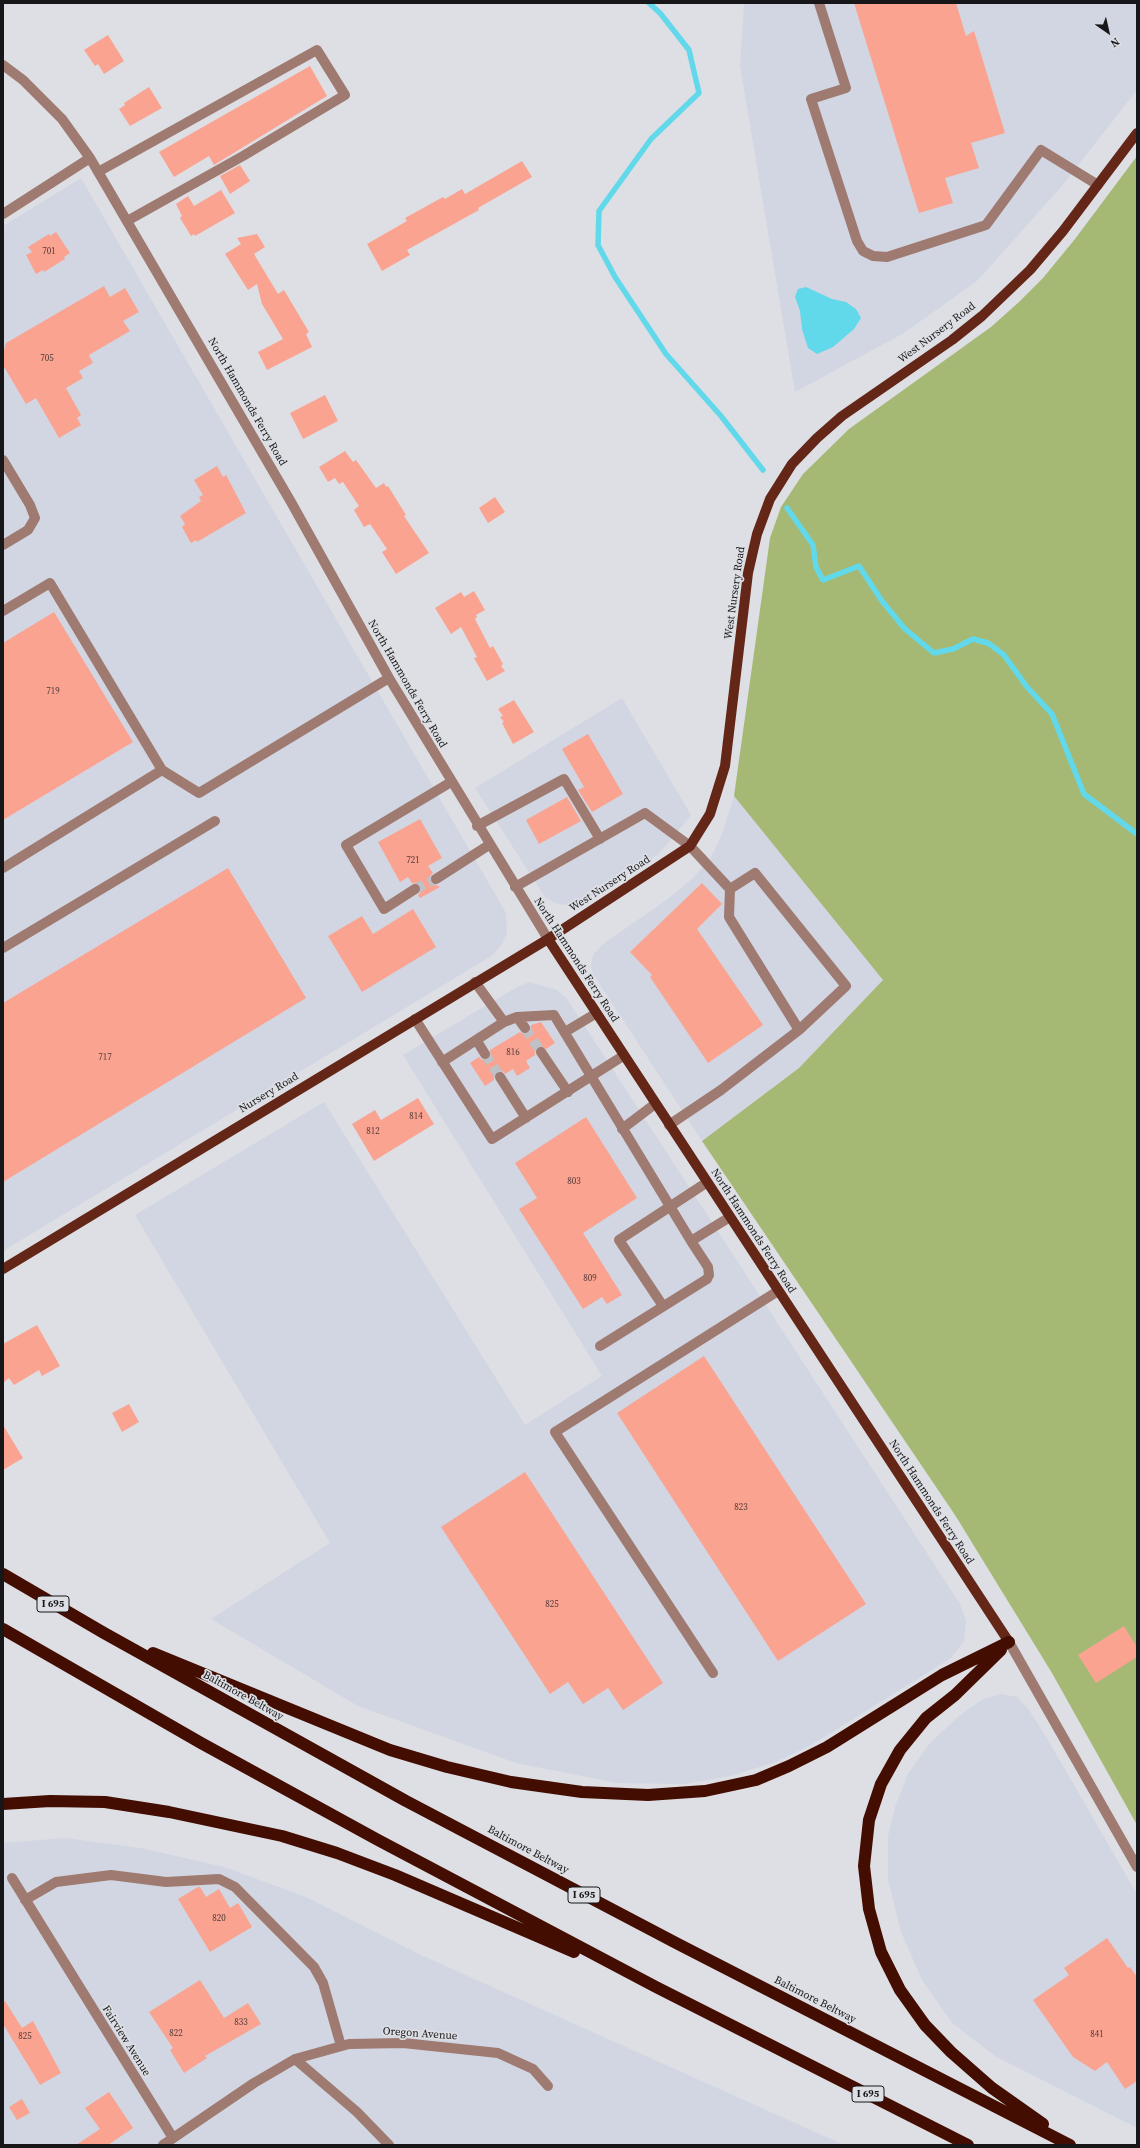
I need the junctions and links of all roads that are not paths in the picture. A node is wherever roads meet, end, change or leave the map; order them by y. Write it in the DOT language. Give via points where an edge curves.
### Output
graph roads {
  1 [pos="818,3"];
  2 [pos="3,65"];
  3 [pos="1137,133"];
  4 [pos="90,158"];
  5 [pos="98,172"];
  6 [pos="1098,185"];
  7 [pos="3,214"];
  8 [pos="127,221"];
  9 [pos="3,460"];
  10 [pos="3,545"];
  11 [pos="3,611"];
  12 [pos="389,678"];
  13 [pos="162,770"];
  14 [pos="451,782"];
  15 [pos="215,821"];
  16 [pos="478,826"];
  17 [pos="600,839"];
  18 [pos="489,845"];
  19 [pos="690,846"];
  20 [pos="3,868"];
  21 [pos="436,879"];
  22 [pos="515,887"];
  23 [pos="415,889"];
  24 [pos="730,889"];
  25 [pos="548,939"];
  26 [pos="3,948"];
  27 [pos="475,982"];
  28 [pos="595,1014"];
  29 [pos="517,1017"];
  30 [pos="415,1019"];
  31 [pos="504,1022"];
  32 [pos="525,1028"];
  33 [pos="799,1030"];
  34 [pos="566,1032"];
  35 [pos="477,1041"];
  36 [pos="541,1052"];
  37 [pos="485,1054"];
  38 [pos="623,1056"];
  39 [pos="442,1062"];
  40 [pos="592,1076"];
  41 [pos="500,1077"];
  42 [pos="568,1092"];
  43 [pos="655,1104"];
  44 [pos="526,1118"];
  45 [pos="669,1125"];
  46 [pos="622,1128"];
  47 [pos="706,1183"];
  48 [pos="669,1207"];
  49 [pos="730,1217"];
  50 [pos="691,1242"];
  51 [pos="3,1269"];
  52 [pos="778,1291"];
  53 [pos="663,1306"];
  54 [pos="600,1346"];
  55 [pos="3,1574"];
  56 [pos="3,1629"];
  57 [pos="104,1633"];
  58 [pos="1009,1642"];
  59 [pos="713,1674"];
  60 [pos="3,1804"];
  61 [pos="1137,1866"];
  62 [pos="12,1878"];
  63 [pos="24,1900"];
  64 [pos="656,1988"];
  65 [pos="341,2046"];
  66 [pos="295,2060"];
  67 [pos="548,2086"];
  68 [pos="173,2138"];
  69 [pos="163,2145"];
  70 [pos="389,2145"];
  71 [pos="968,2145"];
  72 [pos="1071,2145"];
  1 -- 6 [label="street" via="846,88 811,99 857,241 864,251 872,256 887,257 986,224 1041,150"];
  2 -- 4 [label="street, North Hammonds Ferry Road" via="23,80 62,119"];
  3 -- 6 [label="main road, West Nursery Road"];
  4 -- 5 [label="street, North Hammonds Ferry Road"];
  4 -- 7 [label="street"];
  5 -- 8 [label="street, North Hammonds Ferry Road"];
  5 -- 8 [label="street" via="317,50 345,95"];
  6 -- 19 [label="main road, West Nursery Road" via="1030,270 952,340 842,416 817,438 792,464 770,499 757,534 748,573 725,766 710,814"];
  8 -- 12 [label="street, North Hammonds Ferry Road" via="291,502"];
  9 -- 10 [label="street" via="35,518 28,530"];
  11 -- 13 [label="street" via="50,583"];
  12 -- 13 [label="street" via="199,793"];
  12 -- 14 [label="street, North Hammonds Ferry Road"];
  13 -- 20 [label="street"];
  14 -- 16 [label="street, North Hammonds Ferry Road"];
  14 -- 23 [label="street" via="346,845 384,909"];
  15 -- 26 [label="street"];
  16 -- 17 [label="street" via="564,779"];
  16 -- 18 [label="street, North Hammonds Ferry Road"];
  17 -- 19 [label="street" via="645,813"];
  17 -- 22 [label="street"];
  18 -- 21 [label="street"];
  18 -- 22 [label="street, North Hammonds Ferry Road"];
  19 -- 24 [label="street"];
  19 -- 25 [label="main road, West Nursery Road"];
  22 -- 25 [label="street, North Hammonds Ferry Road"];
  24 -- 33 [label="street" via="729,917"];
  24 -- 33 [label="street" via="755,873 846,986"];
  25 -- 27 [label="main road, Nursery Road"];
  25 -- 28 [label="main road, North Hammonds Ferry Road"];
  27 -- 30 [label="main road, Nursery Road"];
  27 -- 31 [label="street"];
  28 -- 34 [label="street"];
  28 -- 38 [label="main road, North Hammonds Ferry Road"];
  29 -- 31 [label="street"];
  29 -- 32 [label="street"];
  29 -- 34 [label="street" via="554,1015"];
  30 -- 39 [label="street"];
  30 -- 51 [label="main road, Nursery Road"];
  31 -- 35 [label="street"];
  33 -- 45 [label="street" via="721,1090"];
  34 -- 40 [label="street"];
  35 -- 37 [label="street"];
  35 -- 39 [label="street"];
  36 -- 42 [label="street"];
  38 -- 40 [label="street"];
  38 -- 43 [label="main road, North Hammonds Ferry Road"];
  39 -- 44 [label="street" via="492,1139"];
  40 -- 42 [label="street"];
  40 -- 46 [label="street"];
  41 -- 44 [label="street"];
  42 -- 44 [label="street"];
  43 -- 45 [label="main road, North Hammonds Ferry Road"];
  43 -- 46 [label="street"];
  45 -- 47 [label="main road, North Hammonds Ferry Road"];
  46 -- 48 [label="street"];
  47 -- 48 [label="street"];
  47 -- 49 [label="main road, North Hammonds Ferry Road"];
  48 -- 50 [label="street"];
  48 -- 53 [label="street" via="619,1240"];
  49 -- 50 [label="street"];
  49 -- 52 [label="main road, North Hammonds Ferry Road"];
  50 -- 53 [label="street" via="708,1268 709,1275 707,1279"];
  52 -- 58 [label="main road, North Hammonds Ferry Road"];
  52 -- 59 [label="street" via="555,1432"];
  53 -- 54 [label="street"];
  55 -- 57 [label="highway, Baltimore Beltway / I 695"];
  56 -- 64 [label="highway, I 695" via="208,1747"];
  57 -- 58 [label="highway" via="390,1750 439,1765 511,1782 574,1791 648,1795 704,1792 756,1780 827,1747 942,1676"];
  57 -- 72 [label="highway, Baltimore Beltway / I 695" via="406,1801 678,1944"];
  58 -- 61 [label="street, North Hammonds Ferry Road"];
  58 -- 72 [label="highway" via="955,1695 926,1718 900,1750 881,1784 869,1820 864,1866 869,1909 882,1952 900,1990 925,2025 992,2088"];
  60 -- 64 [label="highway" via="50,1801 104,1802 169,1812 282,1836 338,1853 395,1875"];
  62 -- 63 [label="street, Fairview Avenue"];
  63 -- 65 [label="street" via="56,1882 110,1875 166,1882 219,1879 235,1887 314,1967 323,1983"];
  63 -- 68 [label="street, Fairview Avenue"];
  64 -- 71 [label="highway, I 695"];
  65 -- 66 [label="street, Oregon Avenue"];
  65 -- 67 [label="street, Oregon Avenue" via="403,2043 498,2053 533,2069"];
  66 -- 68 [label="street, Oregon Avenue" via="254,2083"];
  66 -- 70 [label="street" via="357,2112"];
  68 -- 69 [label="street, Oregon Avenue"];
}
